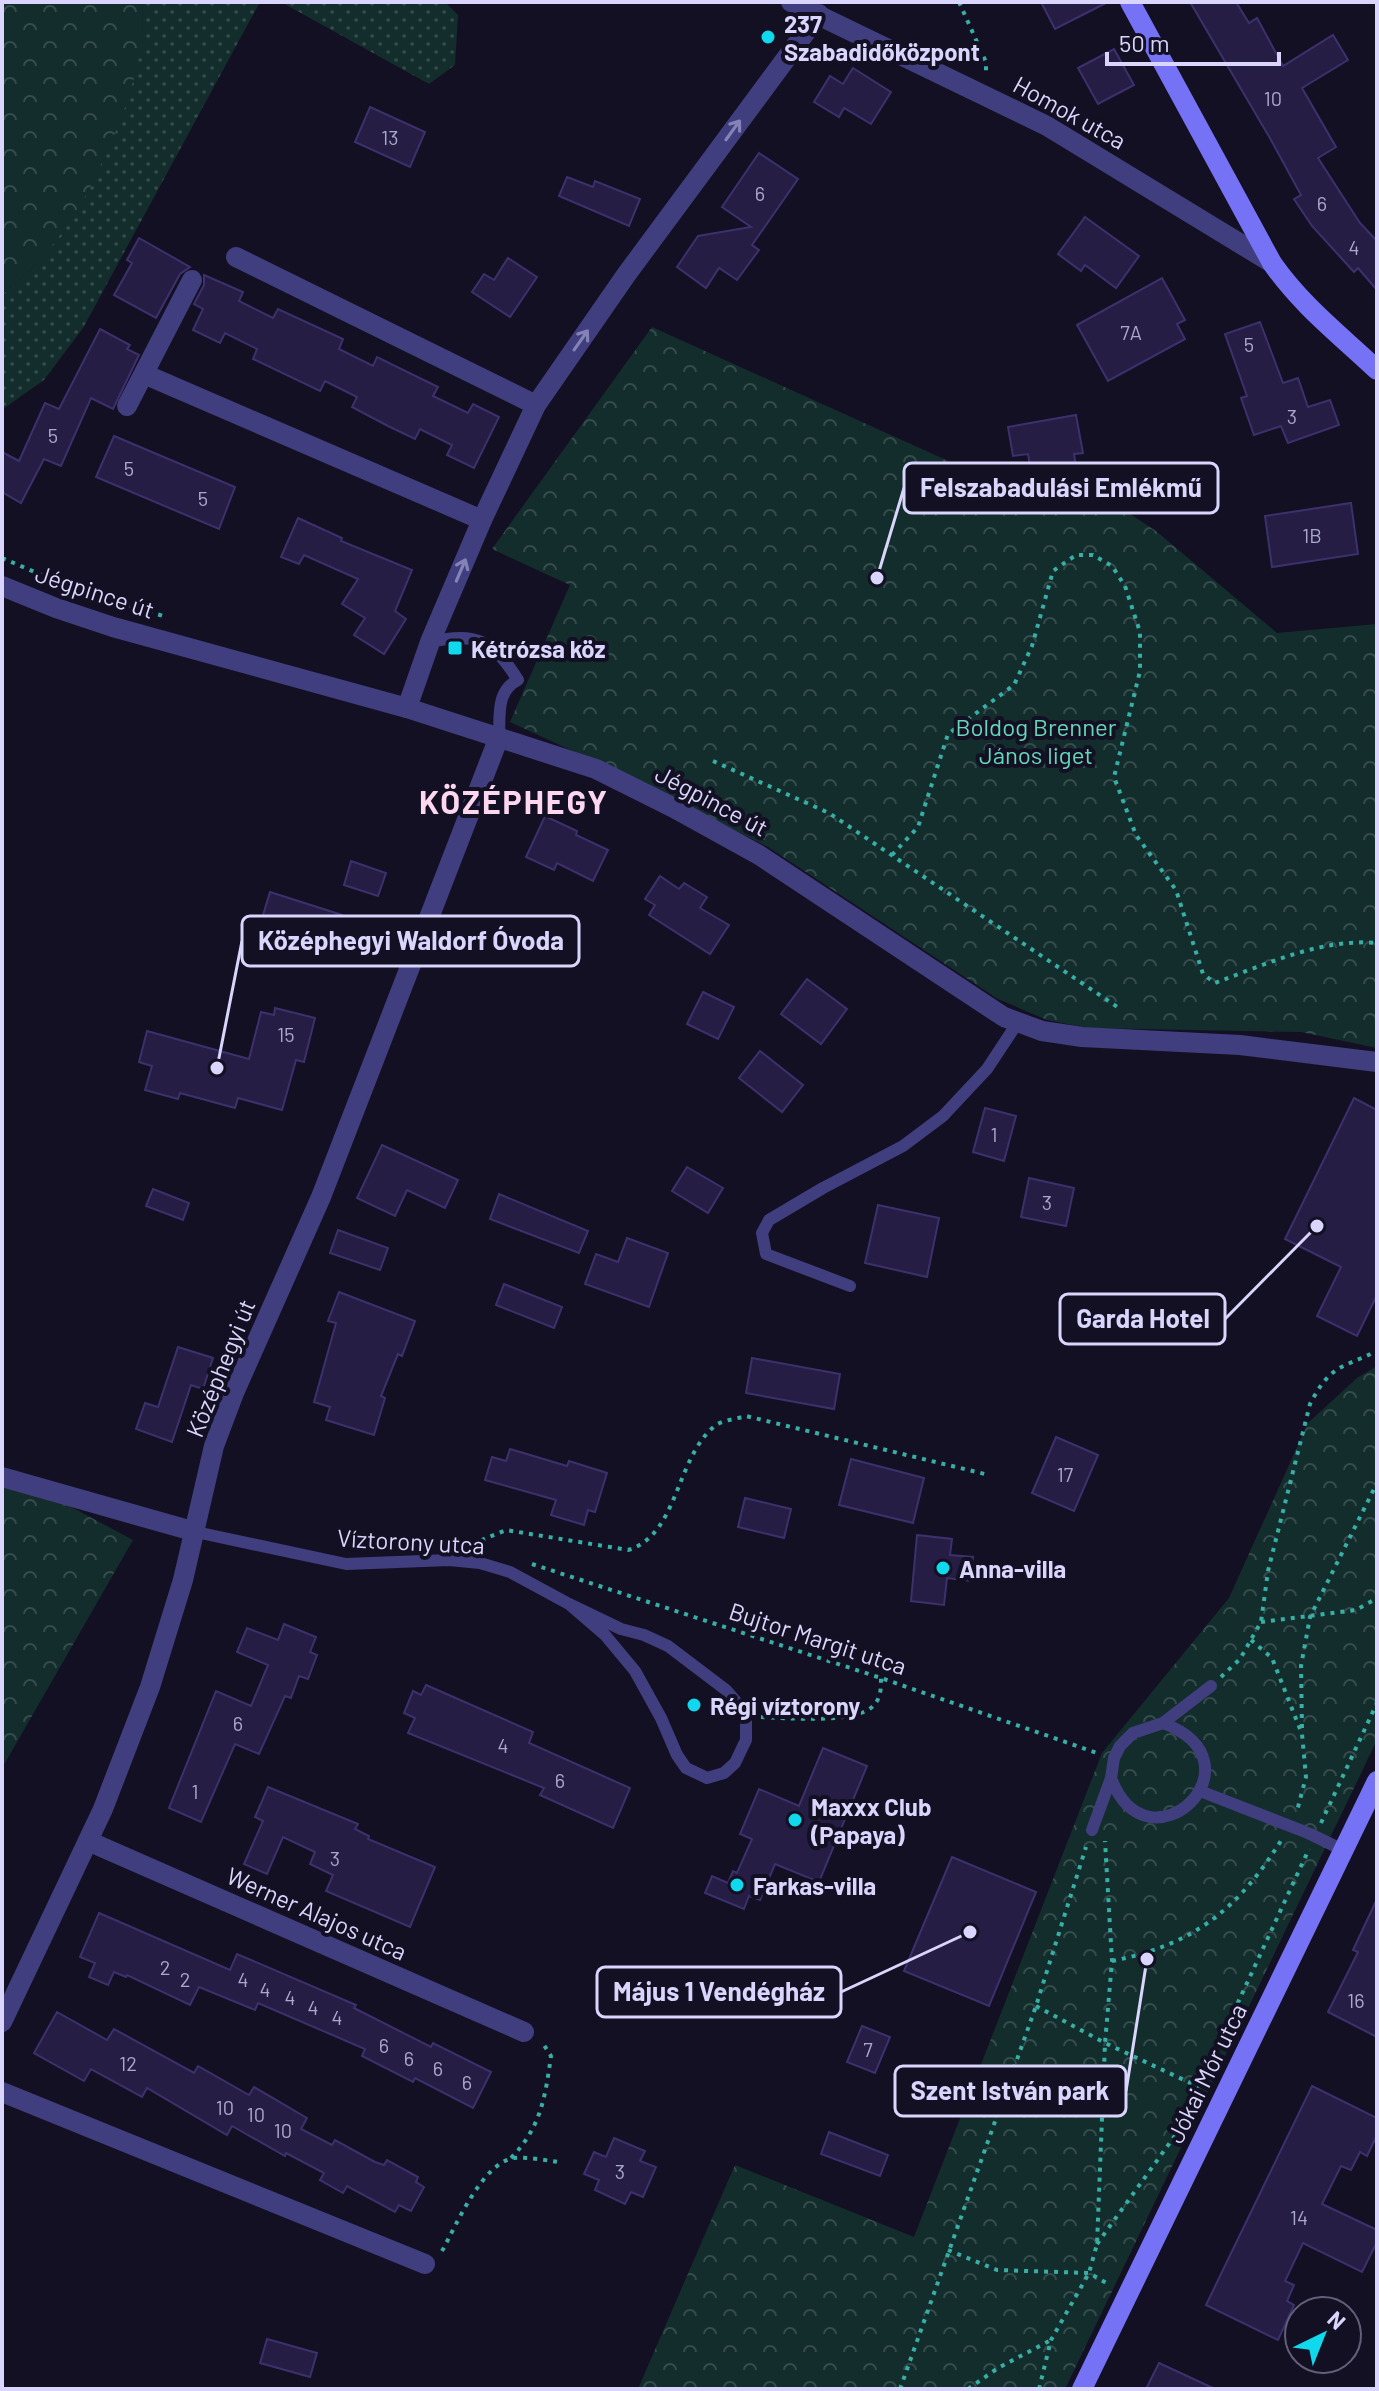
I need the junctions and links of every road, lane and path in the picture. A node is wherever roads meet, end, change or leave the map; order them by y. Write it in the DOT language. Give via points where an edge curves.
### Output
graph roads {
  1 [pos="791,2"];
  2 [pos="959,2"];
  3 [pos="1130,2"];
  4 [pos="819,14"];
  5 [pos="985,94"];
  6 [pos="236,257"];
  7 [pos="1272,263"];
  8 [pos="192,280"];
  9 [pos="1377,370"];
  10 [pos="144,374"];
  11 [pos="536,405"];
  12 [pos="127,406"];
  13 [pos="482,520"];
  14 [pos="2,558"];
  15 [pos="4,591"];
  16 [pos="90,595"];
  17 [pos="104,600"];
  18 [pos="178,620"];
  19 [pos="430,642"];
  20 [pos="411,699"];
  21 [pos="499,737"];
  22 [pos="713,761"];
  23 [pos="892,855"];
  24 [pos="1377,943"];
  25 [pos="1119,1008"];
  26 [pos="1018,1022"];
  27 [pos="1377,1062"];
  28 [pos="850,1286"];
  29 [pos="1377,1351"];
  30 [pos="989,1475"];
  31 [pos="2,1477"];
  32 [pos="1377,1483"];
  33 [pos="196,1532"];
  34 [pos="433,1560"];
  35 [pos="510,1572"];
  36 [pos="1377,1598"];
  37 [pos="569,1604"];
  38 [pos="1310,1617"];
  39 [pos="1261,1622"];
  40 [pos="881,1678"];
  41 [pos="1211,1686"];
  42 [pos="1377,1703"];
  43 [pos="746,1717"];
  44 [pos="1163,1723"];
  45 [pos="1302,1734"];
  46 [pos="1114,1758"];
  47 [pos="1111,1778"];
  48 [pos="1200,1791"];
  49 [pos="1374,1793"];
  50 [pos="1103,1798"];
  51 [pos="1092,1830"];
  52 [pos="1315,1836"];
  53 [pos="88,1841"];
  54 [pos="1343,1850"];
  55 [pos="1036,2006"];
  56 [pos="2,2022"];
  57 [pos="524,2032"];
  58 [pos="1105,2043"];
  59 [pos="1199,2087"];
  60 [pos="2,2092"];
  61 [pos="1223,2097"];
  62 [pos="511,2158"];
  63 [pos="558,2162"];
  64 [pos="1097,2244"];
  65 [pos="948,2250"];
  66 [pos="425,2264"];
  67 [pos="1089,2273"];
  68 [pos="1108,2284"];
  69 [pos="1051,2340"];
  70 [pos="900,2389"];
  71 [pos="968,2389"];
  72 [pos="1039,2389"];
  73 [pos="1082,2389"];
  1 -- 4 [label="street, Homok utca"];
  2 -- 5 [label="path" via="986,62"];
  3 -- 7 [label="street"];
  4 -- 5 [label="street, Homok utca"];
  11 -- 4 [label="street, one-way"];
  5 -- 7 [label="street, Homok utca" via="1060,133"];
  6 -- 11 [label="street"];
  7 -- 9 [label="street" via="1312,312"];
  8 -- 10 [label="street"];
  10 -- 12 [label="street"];
  10 -- 13 [label="street"];
  11 -- 13 [label="street"];
  19 -- 13 [label="street, one-way"];
  14 -- 16 [label="path"];
  15 -- 20 [label="street, Jégpince út" via="113,627"];
  17 -- 18 [label="path"];
  19 -- 20 [label="street"];
  19 -- 21 [label="lane" via="471,637 489,643 504,658 518,680 508,685 500,700"];
  20 -- 21 [label="street, Jégpince út"];
  21 -- 26 [label="street, Jégpince út" via="596,769 674,808 759,855"];
  21 -- 33 [label="street, Középhegyi út" via="321,1197 234,1393 214,1446"];
  22 -- 23 [label="path" via="829,813"];
  23 -- 24 [label="path" via="918,827 948,734 1014,685 1032,646 1053,571 1076,555 1093,555 1112,566 1125,586 1140,632 1140,671 1114,777 1136,835 1176,890 1203,974 1215,983 1293,954 1355,941"];
  23 -- 25 [label="path"];
  26 -- 27 [label="street, Jégpince út" via="1082,1037 1240,1045"];
  26 -- 28 [label="lane" via="987,1069 943,1116 903,1146 769,1220 762,1233 766,1254"];
  29 -- 39 [label="path" via="1338,1366 1310,1404 1268,1571"];
  30 -- 34 [label="path" via="746,1416 718,1423 695,1445 671,1507 644,1545 628,1550 506,1530"];
  31 -- 33 [label="street"];
  32 -- 38 [label="path"];
  33 -- 34 [label="lane, Víztorony utca" via="346,1564"];
  33 -- 53 [label="street, Középhegyi út" via="150,1687"];
  34 -- 35 [label="lane, Víztorony utca" via="480,1563"];
  35 -- 37 [label="lane, Víztorony utca"];
  35 -- 40 [label="path, Bujtor Margit utca" via="535,1563"];
  36 -- 38 [label="path" via="1356,1610"];
  37 -- 43 [label="lane, Víztorony utca" via="668,1646 726,1690"];
  37 -- 43 [label="lane, Víztorony utca" via="635,1671 677,1755 695,1774 707,1778 735,1763 746,1740"];
  38 -- 39 [label="path"];
  38 -- 45 [label="path" via="1301,1666"];
  39 -- 41 [label="path" via="1240,1659"];
  40 -- 43 [label="path" via="880,1696 861,1713 819,1719"];
  40 -- 46 [label="path, Bujtor Margit utca"];
  41 -- 44 [label="lane"];
  42 -- 52 [label="path"];
  44 -- 46 [label="lane" via="1133,1733"];
  44 -- 48 [label="lane" via="1184,1731 1200,1748 1206,1769"];
  46 -- 47 [label="lane"];
  47 -- 48 [label="lane" via="1128,1807 1160,1818 1183,1809"];
  47 -- 50 [label="lane"];
  48 -- 52 [label="lane"];
  49 -- 54 [label="street, Jókai Mór utca"];
  50 -- 51 [label="lane"];
  50 -- 58 [label="path" via="1112,1961"];
  51 -- 55 [label="path"];
  52 -- 54 [label="lane"];
  52 -- 59 [label="path"];
  53 -- 56 [label="street, Középhegyi út"];
  53 -- 57 [label="street, Werner Alajos utca"];
  54 -- 61 [label="street, Jókai Mór utca"];
  55 -- 58 [label="path"];
  55 -- 65 [label="path"];
  57 -- 62 [label="path" via="544,2044 551,2056 539,2119"];
  58 -- 59 [label="path"];
  58 -- 64 [label="path"];
  59 -- 61 [label="path"];
  59 -- 64 [label="path" via="1179,2130"];
  60 -- 66 [label="street"];
  61 -- 73 [label="street, Jókai Mór utca"];
  62 -- 63 [label="path"];
  62 -- 66 [label="path" via="487,2175 441,2252"];
  64 -- 67 [label="path"];
  65 -- 67 [label="path" via="997,2270"];
  65 -- 70 [label="path"];
  67 -- 68 [label="path"];
  67 -- 69 [label="path"];
  69 -- 71 [label="path"];
  69 -- 72 [label="path"];
}
